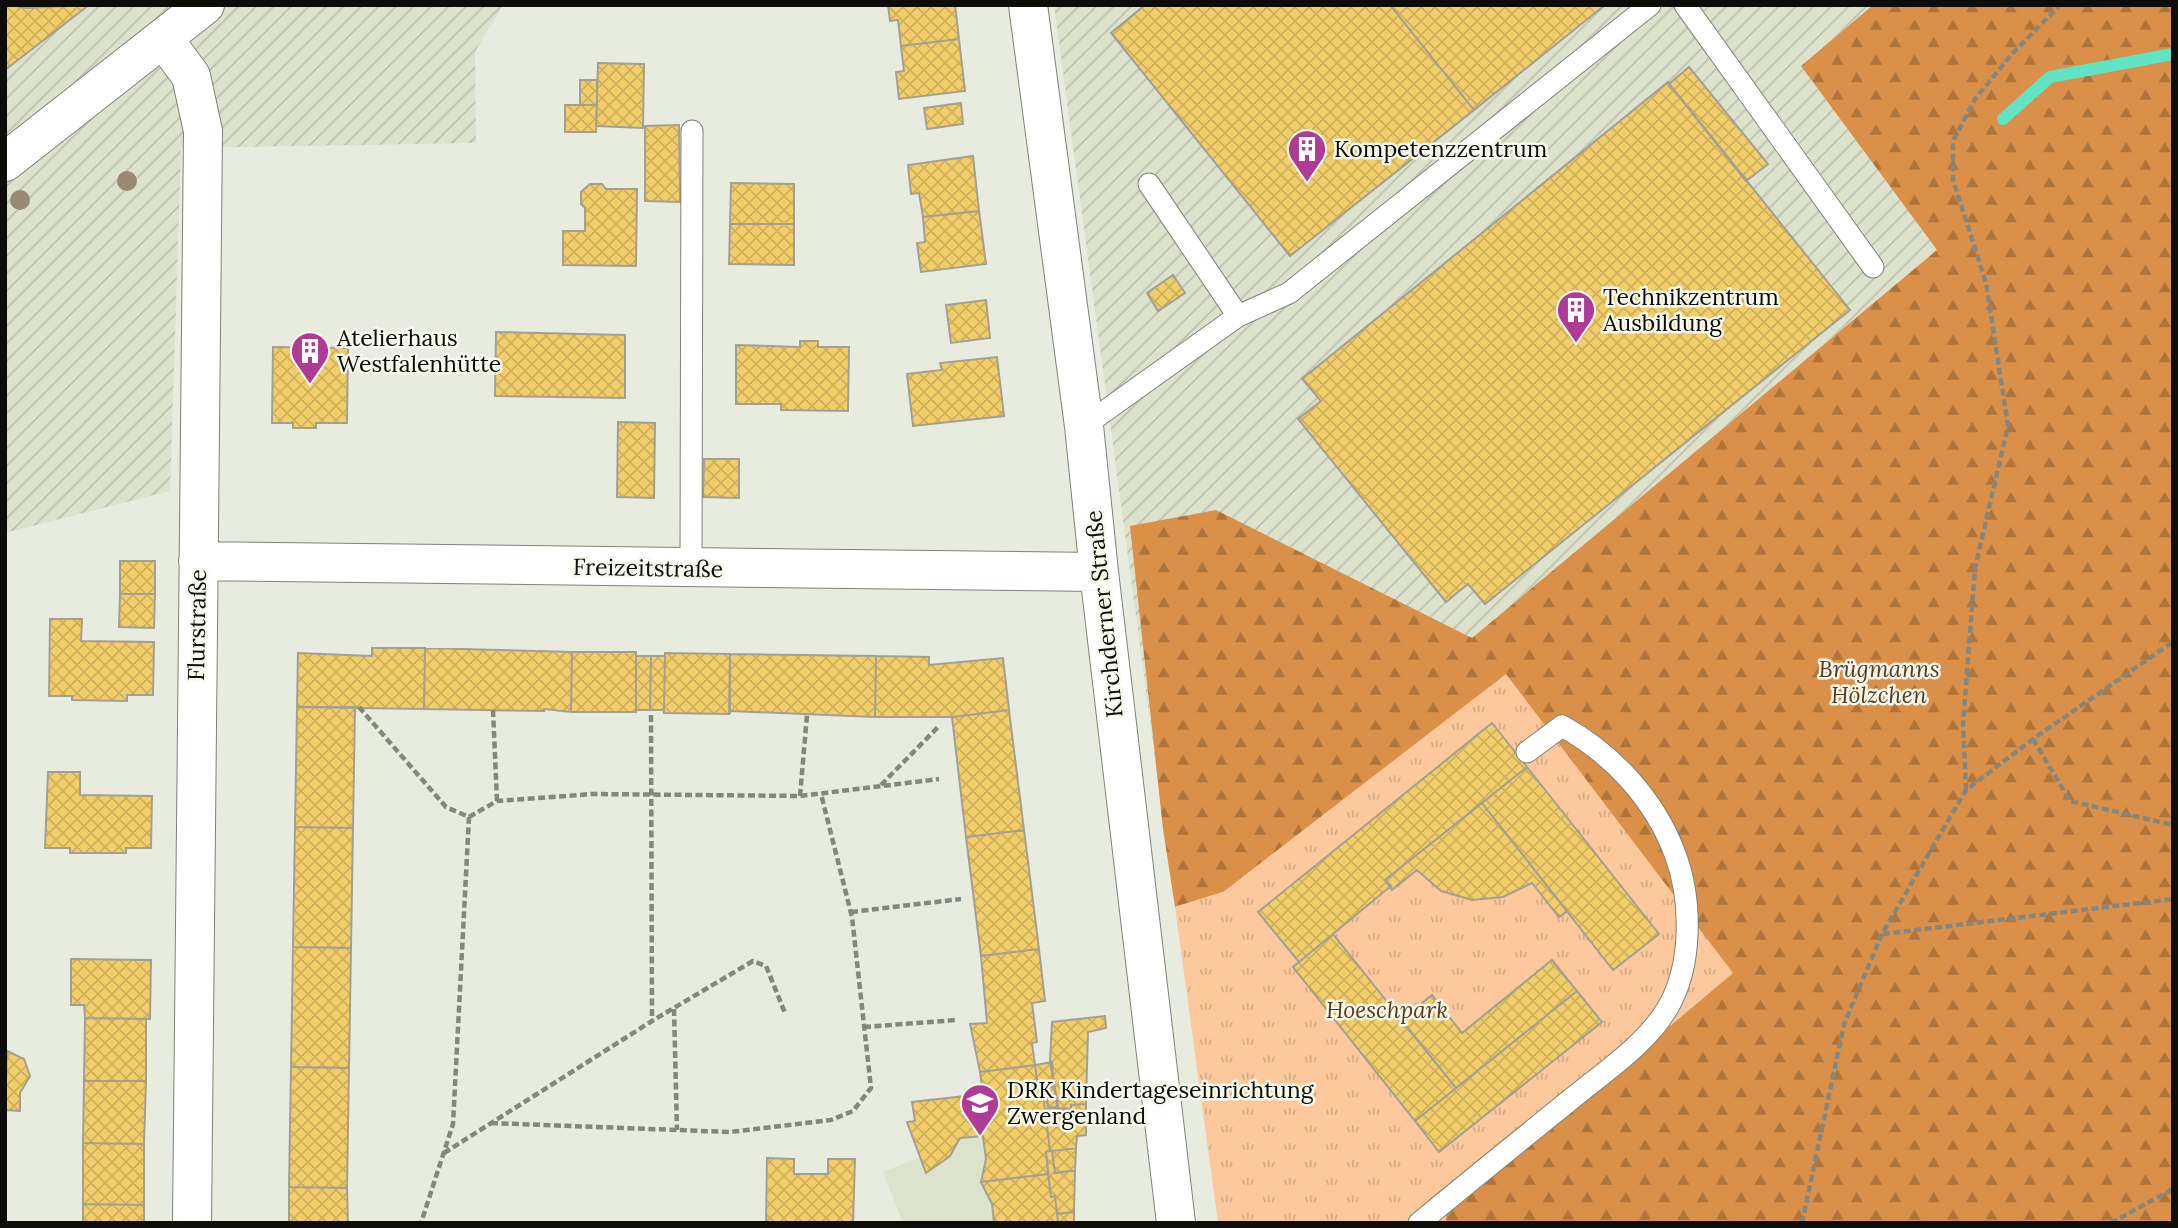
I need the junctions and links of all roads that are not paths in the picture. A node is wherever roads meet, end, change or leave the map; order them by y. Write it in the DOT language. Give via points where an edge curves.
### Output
graph roads {
  1 [pos="205,5"];
  2 [pos="1028,5"];
  3 [pos="1650,5"];
  4 [pos="1685,5"];
  5 [pos="163,38"];
  6 [pos="692,131"];
  7 [pos="5,162"];
  8 [pos="1149,184"];
  9 [pos="1873,267"];
  10 [pos="1238,316"];
  11 [pos="1084,426"];
  12 [pos="198,561"];
  13 [pos="691,568"];
  14 [pos="1099,572"];
  15 [pos="1527,752"];
  16 [pos="192,1223"];
  17 [pos="1176,1223"];
  18 [pos="1419,1223"];
  1 -- 5 [label="street"];
  2 -- 11 [label="street, Kirchderner Straße"];
  3 -- 10 [label="lane" via="1289,293"];
  4 -- 9 [label="lane"];
  5 -- 7 [label="street"];
  5 -- 12 [label="street, Flurstraße" via="191,76 203,131"];
  6 -- 13 [label="lane"];
  8 -- 10 [label="lane"];
  10 -- 11 [label="lane"];
  11 -- 14 [label="street, Kirchderner Straße"];
  12 -- 13 [label="street, Freizeitstraße"];
  12 -- 16 [label="street, Flurstraße"];
  13 -- 14 [label="street, Freizeitstraße"];
  14 -- 17 [label="street, Kirchderner Straße"];
  15 -- 18 [label="lane" via="1562,726 1588,740 1623,771 1666,829 1682,872 1687,934 1683,969 1668,1008 1637,1045"];
}
